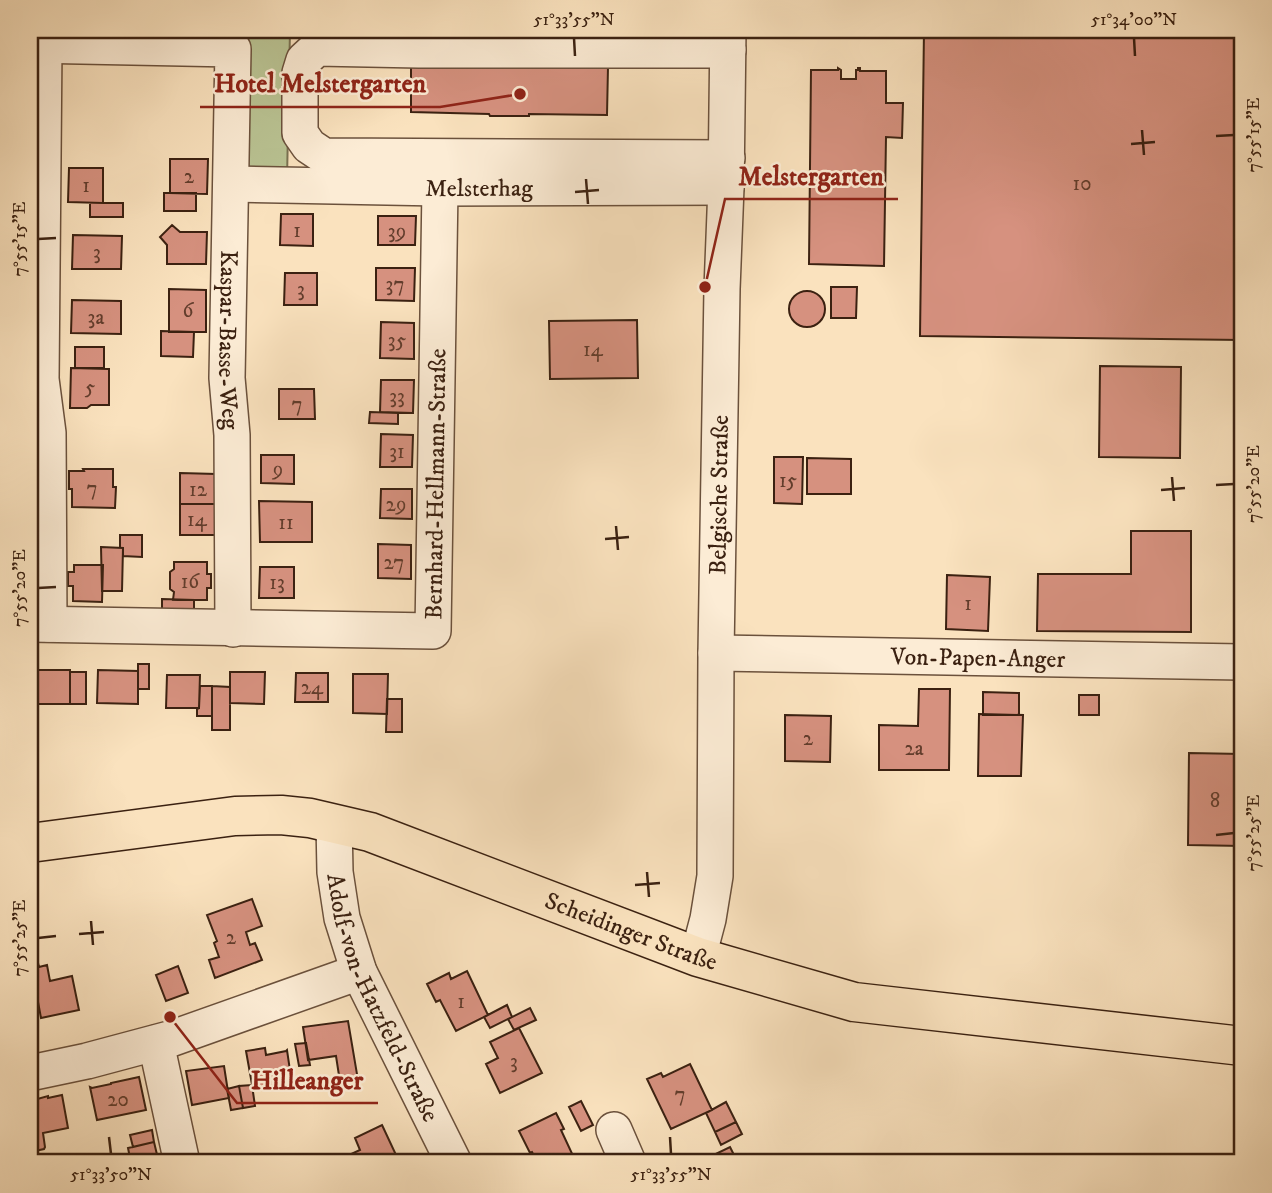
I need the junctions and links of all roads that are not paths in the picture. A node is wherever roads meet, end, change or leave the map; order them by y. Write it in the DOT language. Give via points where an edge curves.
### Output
graph roads {
  1 [pos="728,40"];
  2 [pos="37,45"];
  3 [pos="726,173"];
  4 [pos="231,184"];
  5 [pos="440,188"];
  6 [pos="40,624"];
  7 [pos="233,628"];
  8 [pos="716,653"];
  9 [pos="1242,662"];
  10 [pos="334,823"];
  11 [pos="30,843"];
  12 [pos="698,957"];
  13 [pos="359,972"];
  14 [pos="156,1043"];
  15 [pos="1242,1046"];
  16 [pos="30,1073"];
  17 [pos="614,1130"];
  18 [pos="182,1163"];
  19 [pos="454,1163"];
  20 [pos="621,1163"];
  1 -- 3 [label="street, Belgische Straße"];
  1 -- 3 [label="street" via="419,50 317,48 304,60 300,73 300,133 324,156"];
  2 -- 4 [label="street, Kaspar-Basse-Weg" via="233,49"];
  2 -- 6 [label="street" via="41,379 48,433"];
  3 -- 5 [label="street, Melsterhag"];
  3 -- 8 [label="street, Belgische Straße"];
  4 -- 5 [label="street, Melsterhag"];
  4 -- 7 [label="street, Kaspar-Basse-Weg" via="227,378 232,435"];
  5 -- 7 [label="street, Bernhard-Hellmann-Straße" via="433,631"];
  6 -- 7 [label="street, Bernhard-Hellmann-Straße"];
  8 -- 9 [label="street, Von-Papen-Anger"];
  8 -- 12 [label="street, Belgische Straße" via="715,876"];
  10 -- 11 [label="main road, Scheidinger Straße" via="281,815 235,816"];
  10 -- 12 [label="main road, Scheidinger Straße" via="370,832"];
  10 -- 13 [label="street, Adolf-von-Hatzfeld-Straße" via="342,918"];
  12 -- 15 [label="main road, Scheidinger Straße" via="854,1002"];
  13 -- 14 [label="street"];
  13 -- 19 [label="street, Adolf-von-Hatzfeld-Straße"];
  14 -- 16 [label="street"];
  14 -- 18 [label="street"];
  17 -- 20 [label="street" via="627,1160"];
}
